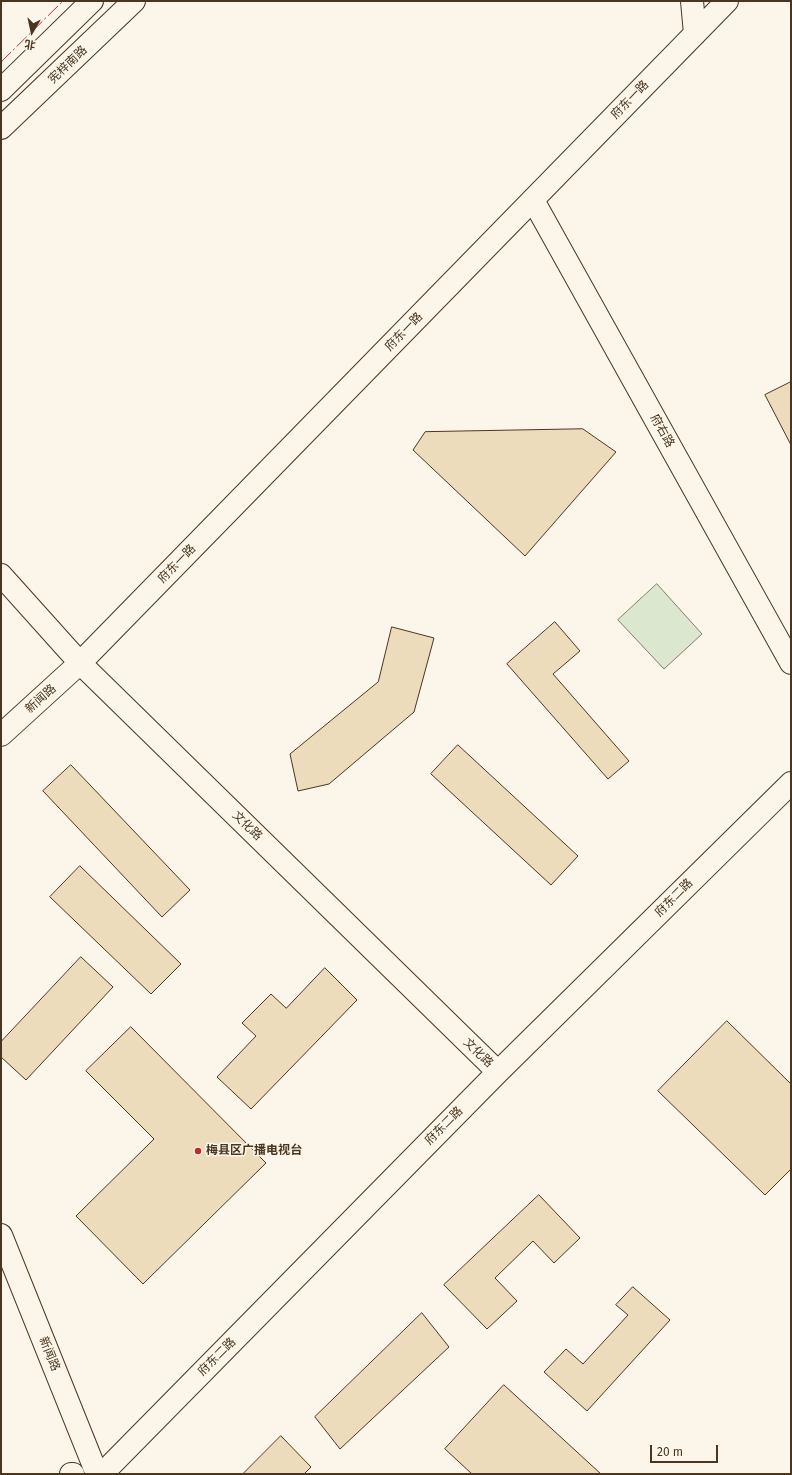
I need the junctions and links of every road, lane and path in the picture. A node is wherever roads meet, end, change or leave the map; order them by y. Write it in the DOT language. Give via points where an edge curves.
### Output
graph roads {
  1 [pos="92,1"];
  2 [pos="134,1"];
  3 [pos="692,1"];
  4 [pos="728,1"];
  5 [pos="695,34"];
  6 [pos="1,90"];
  7 [pos="1,128"];
  8 [pos="533,200"];
  9 [pos="1,575"];
  10 [pos="80,663"];
  11 [pos="791,663"];
  12 [pos="1,735"];
  13 [pos="791,783"];
  14 [pos="498,1072"];
  15 [pos="1,1235"];
  16 [pos="97,1474"];
  17 [pos="102,1474"];
  1 -- 6 [label="street"];
  2 -- 7 [label="street, 宪梓南路"];
  3 -- 5 [label="street"];
  4 -- 5 [label="street, 府东一路"];
  5 -- 8 [label="street, 府东一路"];
  8 -- 10 [label="street, 府东一路"];
  8 -- 11 [label="street, 府右路"];
  9 -- 10 [label="street, 文化路"];
  10 -- 12 [label="street, 新闻路"];
  10 -- 14 [label="street, 文化路"];
  13 -- 14 [label="street, 府东二路"];
  14 -- 17 [label="street, 府东二路"];
  15 -- 16 [label="street, 新闻路"];
}
